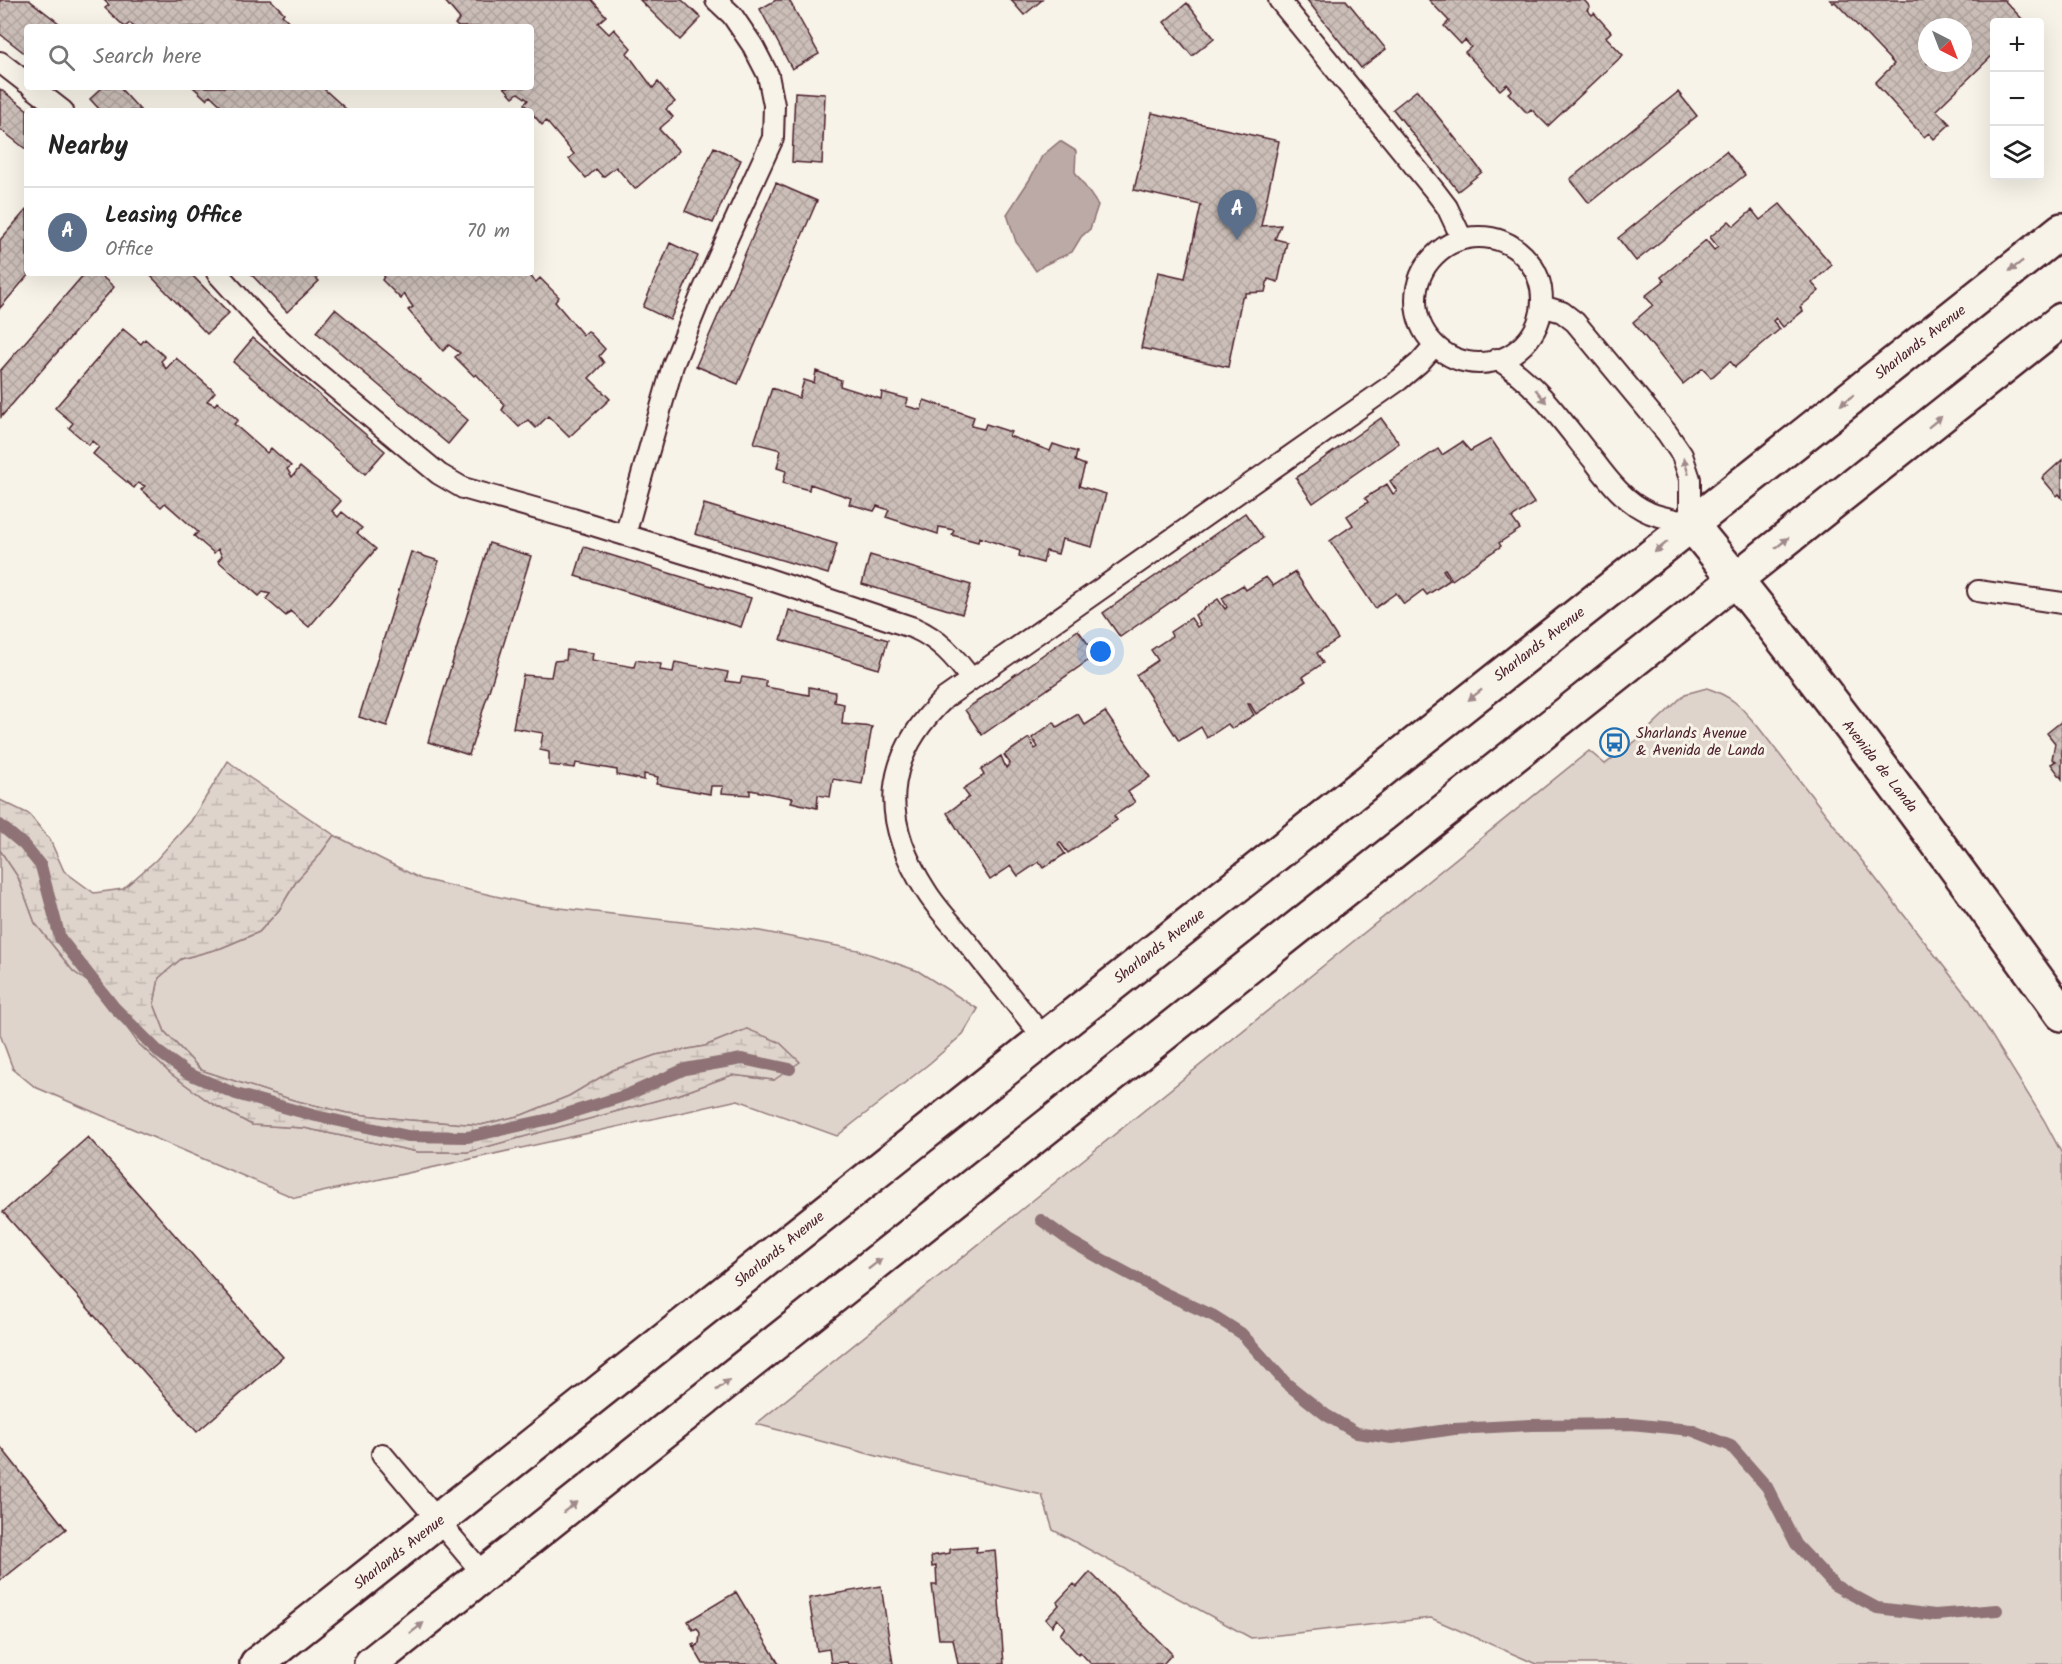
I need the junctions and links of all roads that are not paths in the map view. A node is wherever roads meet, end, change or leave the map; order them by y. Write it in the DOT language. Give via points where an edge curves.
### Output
graph roads {
  1 [pos="716,0"];
  2 [pos="1279,0"];
  3 [pos="0,62"];
  4 [pos="24,81"];
  5 [pos="36,90"];
  6 [pos="59,108"];
  7 [pos="2062,230"];
  8 [pos="1462,239"];
  9 [pos="220,276"];
  10 [pos="1542,306"];
  11 [pos="2062,320"];
  12 [pos="1434,346"];
  13 [pos="1497,359"];
  14 [pos="1690,523"];
  15 [pos="625,535"];
  16 [pos="1737,580"];
  17 [pos="1978,591"];
  18 [pos="2062,603"];
  19 [pos="970,679"];
  20 [pos="2062,1014"];
  21 [pos="1044,1038"];
  22 [pos="382,1454"];
  23 [pos="439,1520"];
  24 [pos="484,1575"];
  25 [pos="257,1664"];
  26 [pos="371,1664"];
  1 -- 15 [label="lane" via="732,15 768,75 774,105 773,138 673,365"];
  2 -- 8 [label="lane" via="1434,190"];
  3 -- 4 [label="lane"];
  5 -- 6 [label="lane"];
  7 -- 14 [label="main road, Sharlands Avenue, one-way"];
  8 -- 10 [label="lane" via="1500,239 1524,254 1539,277"];
  8 -- 12 [label="lane" via="1444,246 1425,266 1415,293 1419,321"];
  9 -- 15 [label="lane" via="266,327 310,367 439,474 463,488"];
  10 -- 13 [label="lane" via="1534,332 1514,353"];
  14 -- 10 [label="lane, one-way" via="1690,479 1682,455 1667,433 1575,322 1562,312"];
  16 -- 11 [label="main road, one-way"];
  12 -- 13 [label="lane" via="1459,361 1487,363"];
  12 -- 19 [label="lane" via="1399,380"];
  13 -- 14 [label="lane, one-way" via="1536,389 1626,498 1650,513"];
  14 -- 16 [label="main road, Avenida de Landa"];
  14 -- 21 [label="main road, Sharlands Avenue, one-way"];
  15 -- 19 [label="lane" via="914,628 943,646"];
  16 -- 20 [label="main road, Avenida de Landa" via="1927,827"];
  24 -- 16 [label="main road, one-way"];
  17 -- 18 [label="lane"];
  19 -- 21 [label="lane" via="925,717 907,744 894,796 897,833 927,893"];
  21 -- 23 [label="main road, Sharlands Avenue"];
  22 -- 23 [label="lane"];
  23 -- 24 [label="lane"];
  23 -- 25 [label="main road, Sharlands Avenue"];
  26 -- 24 [label="main road, one-way"];
}
